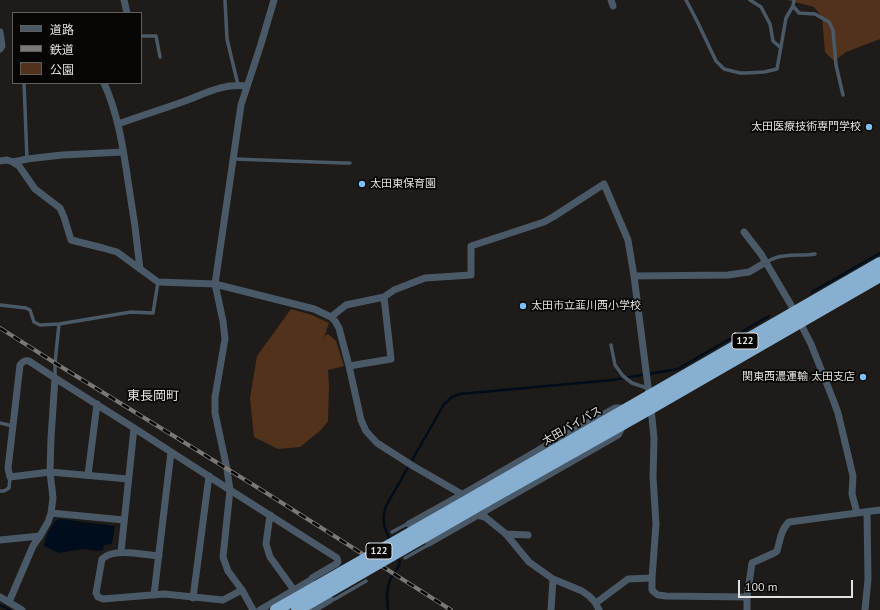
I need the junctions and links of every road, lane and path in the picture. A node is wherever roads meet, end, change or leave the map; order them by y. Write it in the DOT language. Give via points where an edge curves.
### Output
graph roads {
  1 [pos="124,0"];
  2 [pos="225,0"];
  3 [pos="274,0"];
  4 [pos="686,0"];
  5 [pos="750,0"];
  6 [pos="794,0"];
  7 [pos="793,6"];
  8 [pos="126,12"];
  9 [pos="0,32"];
  10 [pos="142,36"];
  11 [pos="781,48"];
  12 [pos="0,49"];
  13 [pos="160,57"];
  14 [pos="24,84"];
  15 [pos="104,84"];
  16 [pos="238,85"];
  17 [pos="247,86"];
  18 [pos="843,95"];
  19 [pos="118,124"];
  20 [pos="123,152"];
  21 [pos="27,159"];
  22 [pos="232,159"];
  23 [pos="0,161"];
  24 [pos="13,162"];
  25 [pos="350,163"];
  26 [pos="744,232"];
  27 [pos="815,254"];
  28 [pos="766,262"];
  29 [pos="880,264"];
  30 [pos="140,269"];
  31 [pos="634,276"];
  32 [pos="880,276"];
  33 [pos="158,282"];
  34 [pos="215,284"];
  35 [pos="384,296"];
  36 [pos="0,305"];
  37 [pos="331,317"];
  38 [pos="797,317"];
  39 [pos="59,324"];
  40 [pos="611,345"];
  41 [pos="349,366"];
  42 [pos="55,378"];
  43 [pos="650,397"];
  44 [pos="97,404"];
  45 [pos="628,408"];
  46 [pos="624,422"];
  47 [pos="0,424"];
  48 [pos="13,426"];
  49 [pos="134,428"];
  50 [pos="171,452"];
  51 [pos="50,472"];
  52 [pos="88,475"];
  53 [pos="209,476"];
  54 [pos="10,477"];
  55 [pos="128,479"];
  56 [pos="230,490"];
  57 [pos="0,491"];
  58 [pos="462,495"];
  59 [pos="484,497"];
  60 [pos="880,510"];
  61 [pos="868,512"];
  62 [pos="51,513"];
  63 [pos="857,513"];
  64 [pos="270,515"];
  65 [pos="481,515"];
  66 [pos="124,520"];
  67 [pos="409,524"];
  68 [pos="392,532"];
  69 [pos="506,534"];
  70 [pos="40,536"];
  71 [pos="528,536"];
  72 [pos="0,540"];
  73 [pos="429,543"];
  74 [pos="120,552"];
  75 [pos="159,556"];
  76 [pos="406,558"];
  77 [pos="652,578"];
  78 [pos="553,579"];
  79 [pos="366,581"];
  80 [pos="242,590"];
  81 [pos="294,590"];
  82 [pos="154,595"];
  83 [pos="0,597"];
  84 [pos="747,597"];
  85 [pos="193,598"];
  86 [pos="330,600"];
  87 [pos="9,602"];
  88 [pos="597,607"];
  89 [pos="22,610"];
  90 [pos="253,610"];
  91 [pos="260,610"];
  92 [pos="276,610"];
  93 [pos="296,610"];
  94 [pos="313,610"];
  95 [pos="551,610"];
  96 [pos="747,610"];
  97 [pos="865,610"];
  1 -- 8 [label="street"];
  2 -- 16 [label="lane" via="227,39"];
  3 -- 17 [label="street"];
  4 -- 11 [label="lane" via="716,61 724,69 746,73 777,69"];
  5 -- 11 [label="lane" via="761,7 770,24 773,41"];
  6 -- 7 [label="lane"];
  7 -- 11 [label="lane" via="786,18"];
  7 -- 18 [label="lane" via="799,13 816,14 829,22 833,30 836,64"];
  9 -- 12 [label="street"];
  10 -- 13 [label="lane" via="156,36"];
  14 -- 21 [label="lane"];
  15 -- 19 [label="street"];
  16 -- 17 [label="street"];
  16 -- 19 [label="street" via="214,89"];
  17 -- 22 [label="street" via="241,105"];
  19 -- 20 [label="street"];
  20 -- 21 [label="street"];
  20 -- 30 [label="street"];
  21 -- 24 [label="street"];
  22 -- 25 [label="lane"];
  22 -- 34 [label="street"];
  23 -- 24 [label="street"];
  24 -- 30 [label="street" via="19,166 35,189 60,208 71,240 118,252"];
  26 -- 28 [label="street"];
  27 -- 28 [label="lane" via="776,258"];
  28 -- 31 [label="street" via="749,272 728,275"];
  28 -- 38 [label="street"];
  29 -- 38 [label="highway, 太田バイパス / 122"];
  30 -- 33 [label="street"];
  31 -- 35 [label="street" via="628,240 604,184 548,219 471,246 471,275 425,278"];
  31 -- 43 [label="street"];
  32 -- 38 [label="highway, 太田バイパス / 122"];
  33 -- 34 [label="street"];
  33 -- 39 [label="lane" via="153,313 131,312"];
  34 -- 37 [label="street" via="314,309"];
  34 -- 56 [label="street" via="225,339 214,397 215,413"];
  35 -- 37 [label="street" via="346,305"];
  35 -- 41 [label="street" via="391,359"];
  36 -- 39 [label="lane" via="30,310 34,322 40,325"];
  37 -- 41 [label="street" via="339,328"];
  38 -- 43 [label="highway, 太田バイパス / 122"];
  38 -- 63 [label="street" via="838,412 853,476 852,494"];
  39 -- 42 [label="lane"];
  40 -- 43 [label="lane" via="615,364 623,376"];
  41 -- 58 [label="street" via="361,420 366,431 377,443"];
  42 -- 44 [label="street"];
  42 -- 48 [label="street" via="29,361 22,362"];
  42 -- 51 [label="street"];
  43 -- 45 [label="highway, 太田バイパス / 122"];
  43 -- 46 [label="highway, 太田バイパス / 122"];
  43 -- 77 [label="street" via="654,438 656,524"];
  44 -- 49 [label="street"];
  44 -- 52 [label="street"];
  45 -- 58 [label="street" via="615,408"];
  45 -- 59 [label="highway, 太田バイパス / 122"];
  46 -- 59 [label="highway, 太田バイパス / 122"];
  46 -- 65 [label="street" via="618,435"];
  47 -- 48 [label="lane"];
  48 -- 54 [label="street" via="8,468"];
  49 -- 50 [label="street"];
  49 -- 55 [label="street"];
  50 -- 53 [label="street"];
  50 -- 75 [label="street"];
  51 -- 52 [label="street"];
  51 -- 54 [label="street"];
  51 -- 62 [label="street" via="53,498"];
  52 -- 55 [label="street"];
  53 -- 56 [label="street"];
  53 -- 85 [label="street"];
  54 -- 57 [label="lane" via="9,488"];
  55 -- 66 [label="street"];
  56 -- 64 [label="street"];
  56 -- 80 [label="street" via="223,557 228,571"];
  58 -- 65 [label="street" via="470,493"];
  58 -- 67 [label="street"];
  59 -- 92 [label="highway, 太田バイパス / 122, bridge"];
  59 -- 93 [label="highway, 太田バイパス / 122, bridge"];
  60 -- 61 [label="street"];
  61 -- 63 [label="street"];
  61 -- 97 [label="street" via="868,579"];
  62 -- 66 [label="street"];
  62 -- 70 [label="street"];
  63 -- 84 [label="street" via="789,522 785,525 777,551 752,563"];
  64 -- 81 [label="street" via="266,544 270,557"];
  64 -- 81 [label="street" via="337,558 336,564"];
  65 -- 69 [label="street"];
  65 -- 73 [label="street"];
  66 -- 74 [label="street"];
  67 -- 68 [label="lane"];
  69 -- 71 [label="street"];
  69 -- 78 [label="street" via="529,562"];
  70 -- 72 [label="street"];
  70 -- 87 [label="street" via="33,546"];
  73 -- 76 [label="lane"];
  74 -- 75 [label="street"];
  74 -- 82 [label="street" via="106,555 102,559 96,593 98,597"];
  75 -- 82 [label="street"];
  77 -- 84 [label="street" via="652,590 658,595"];
  77 -- 88 [label="street" via="628,579"];
  78 -- 88 [label="street" via="582,591"];
  78 -- 95 [label="street"];
  79 -- 86 [label="lane"];
  80 -- 85 [label="street" via="223,600"];
  80 -- 90 [label="street"];
  81 -- 91 [label="street"];
  82 -- 85 [label="street"];
  83 -- 87 [label="street"];
  84 -- 96 [label="street"];
  86 -- 94 [label="street"];
  87 -- 89 [label="street"];
}
